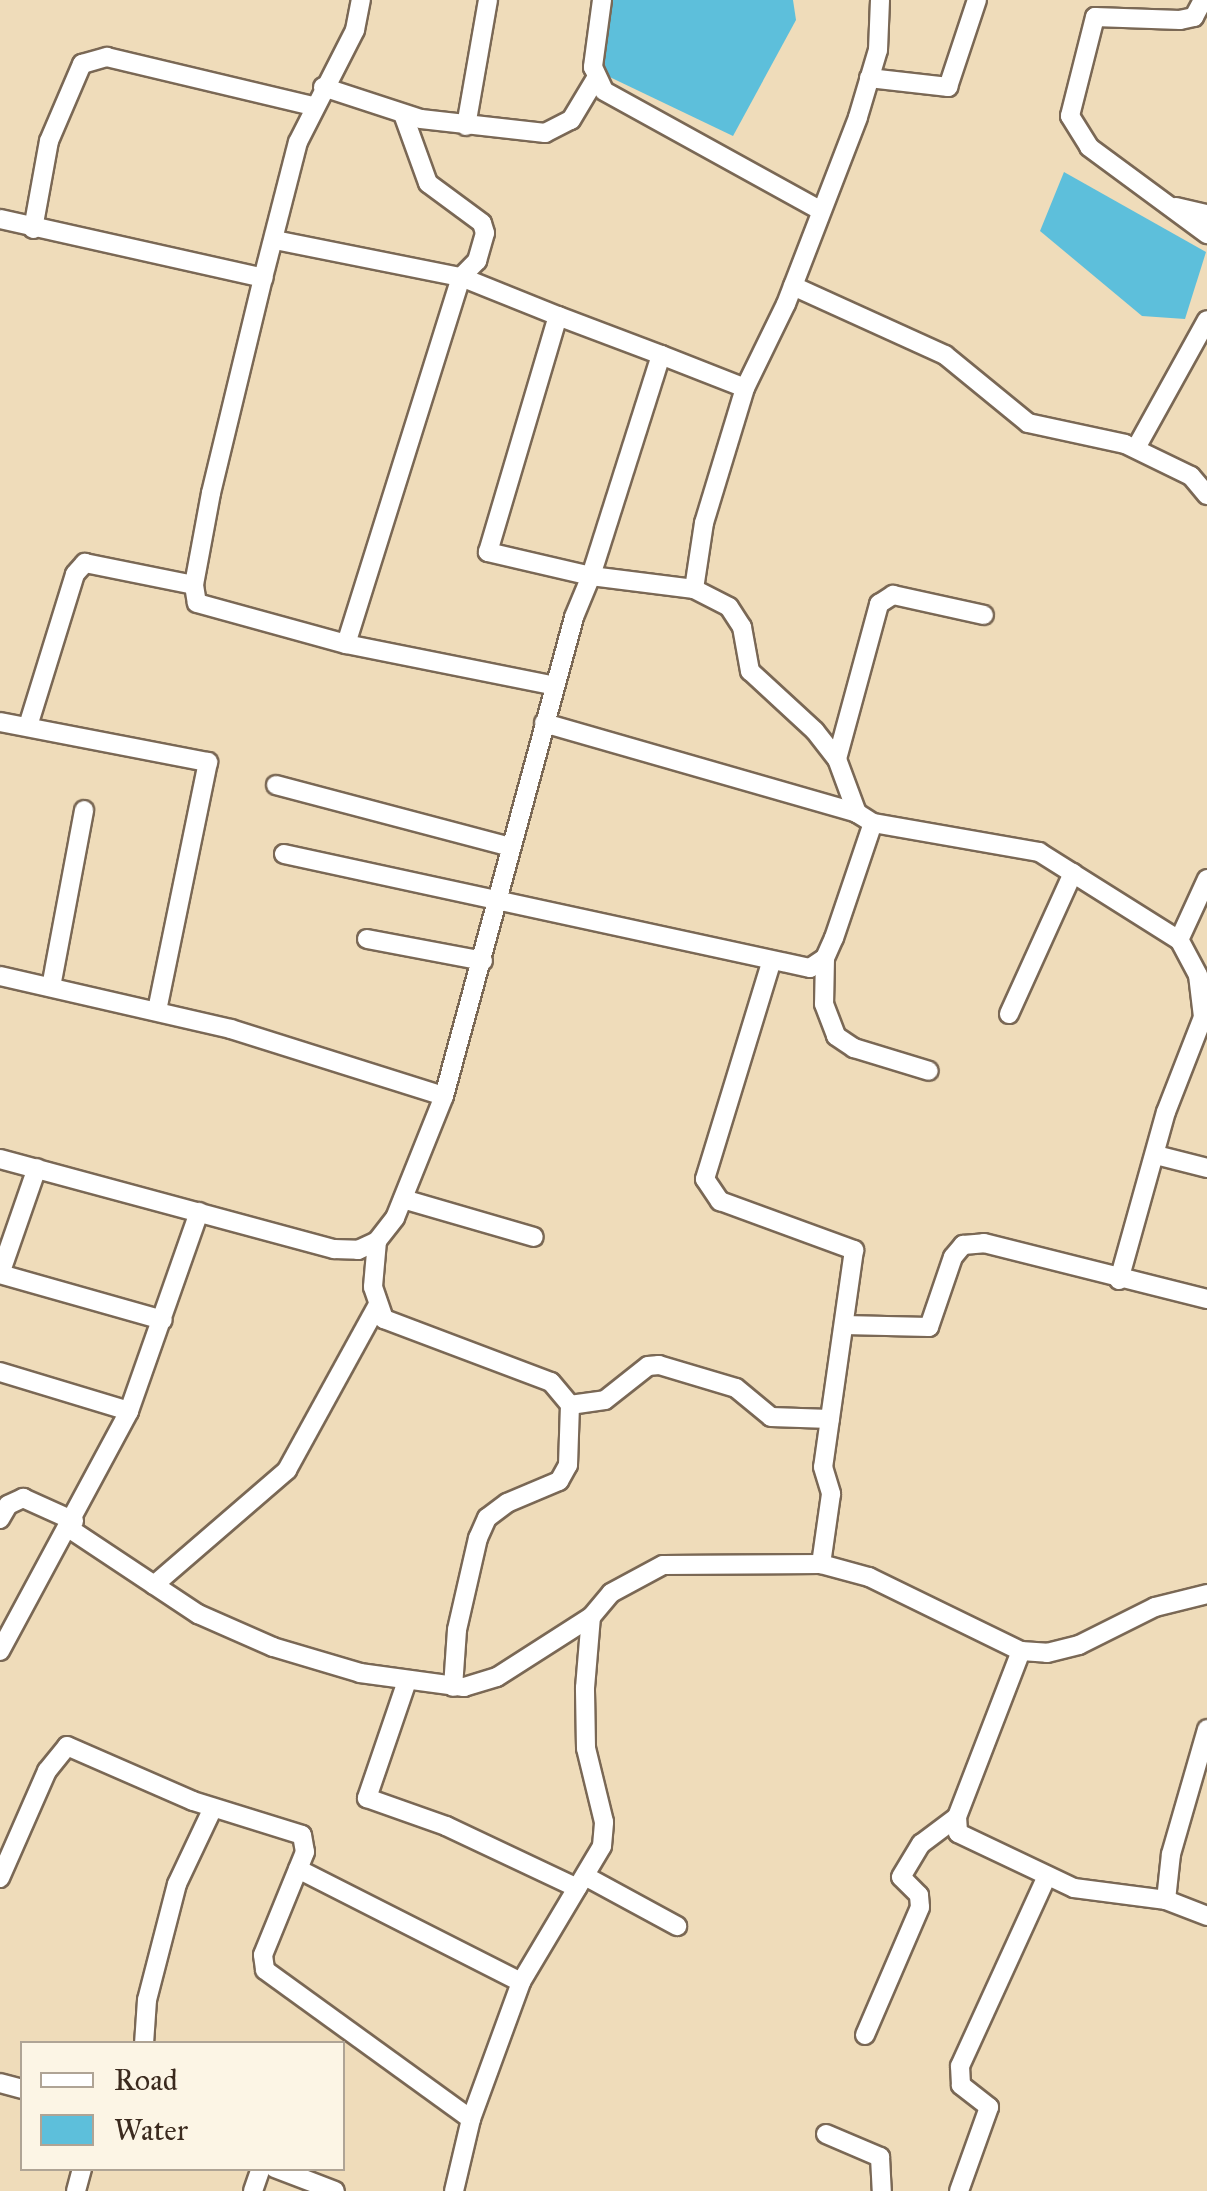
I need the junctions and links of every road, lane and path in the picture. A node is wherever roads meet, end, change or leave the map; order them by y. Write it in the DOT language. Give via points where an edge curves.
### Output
graph roads {
  1 [pos="361,0"];
  2 [pos="488,0"];
  3 [pos="602,0"];
  4 [pos="880,0"];
  5 [pos="977,0"];
  6 [pos="1089,0"];
  7 [pos="1204,0"];
  8 [pos="1088,28"];
  9 [pos="870,78"];
  10 [pos="595,80"];
  11 [pos="323,87"];
  12 [pos="312,106"];
  13 [pos="403,114"];
  14 [pos="466,126"];
  15 [pos="1170,206"];
  16 [pos="820,210"];
  17 [pos="1207,214"];
  18 [pos="0,218"];
  19 [pos="33,229"];
  20 [pos="1207,234"];
  21 [pos="276,240"];
  22 [pos="461,277"];
  23 [pos="263,278"];
  24 [pos="793,286"];
  25 [pos="558,316"];
  26 [pos="1207,320"];
  27 [pos="661,355"];
  28 [pos="746,388"];
  29 [pos="1136,448"];
  30 [pos="1207,494"];
  31 [pos="591,576"];
  32 [pos="194,584"];
  33 [pos="694,589"];
  34 [pos="984,616"];
  35 [pos="346,644"];
  36 [pos="551,685"];
  37 [pos="0,722"];
  38 [pos="544,723"];
  39 [pos="28,726"];
  40 [pos="837,759"];
  41 [pos="276,785"];
  42 [pos="84,810"];
  43 [pos="865,818"];
  44 [pos="510,847"];
  45 [pos="284,854"];
  46 [pos="1074,873"];
  47 [pos="1207,879"];
  48 [pos="498,898"];
  49 [pos="366,939"];
  50 [pos="1179,940"];
  51 [pos="825,958"];
  52 [pos="482,961"];
  53 [pos="770,963"];
  54 [pos="0,976"];
  55 [pos="51,987"];
  56 [pos="157,1011"];
  57 [pos="1009,1014"];
  58 [pos="1205,1017"];
  59 [pos="928,1070"];
  60 [pos="444,1096"];
  61 [pos="1156,1155"];
  62 [pos="0,1159"];
  63 [pos="36,1168"];
  64 [pos="1207,1168"];
  65 [pos="403,1200"];
  66 [pos="199,1212"];
  67 [pos="534,1237"];
  68 [pos="377,1241"];
  69 [pos="0,1274"];
  70 [pos="1119,1280"];
  71 [pos="1207,1299"];
  72 [pos="376,1306"];
  73 [pos="164,1320"];
  74 [pos="844,1325"];
  75 [pos="0,1372"];
  76 [pos="570,1405"];
  77 [pos="130,1410"];
  78 [pos="830,1419"];
  79 [pos="0,1519"];
  80 [pos="72,1525"];
  81 [pos="821,1564"];
  82 [pos="154,1585"];
  83 [pos="1207,1594"];
  84 [pos="591,1616"];
  85 [pos="0,1651"];
  86 [pos="1022,1651"];
  87 [pos="406,1681"];
  88 [pos="453,1687"];
  89 [pos="1207,1729"];
  90 [pos="213,1808"];
  91 [pos="957,1816"];
  92 [pos="298,1869"];
  93 [pos="1047,1876"];
  94 [pos="0,1878"];
  95 [pos="581,1882"];
  96 [pos="1166,1900"];
  97 [pos="1207,1916"];
  98 [pos="677,1926"];
  99 [pos="521,1982"];
  100 [pos="865,2035"];
  101 [pos="348,2040"];
  102 [pos="144,2041"];
  103 [pos="471,2119"];
  104 [pos="826,2134"];
  105 [pos="283,2171"];
  106 [pos="966,2188"];
  107 [pos="335,2191"];
  108 [pos="454,2191"];
  109 [pos="882,2191"];
  1 -- 11 [label="street" via="355,30"];
  2 -- 14 [label="street"];
  3 -- 10 [label="street"];
  4 -- 9 [label="street"];
  5 -- 9 [label="street" via="948,86"];
  6 -- 8 [label="street"];
  7 -- 8 [label="street" via="1194,17 1103,14"];
  8 -- 15 [label="street" via="1070,98 1075,130"];
  9 -- 16 [label="street"];
  10 -- 14 [label="street" via="560,128 529,133"];
  10 -- 16 [label="street" via="604,92"];
  11 -- 12 [label="street"];
  11 -- 13 [label="street"];
  12 -- 19 [label="street" via="107,57 82,64 49,141"];
  12 -- 21 [label="street"];
  13 -- 14 [label="street"];
  13 -- 22 [label="street" via="428,183 482,223 484,248"];
  15 -- 17 [label="street"];
  15 -- 20 [label="street"];
  16 -- 24 [label="street"];
  18 -- 19 [label="street"];
  19 -- 23 [label="street"];
  21 -- 22 [label="street"];
  21 -- 23 [label="street"];
  22 -- 25 [label="street"];
  22 -- 35 [label="street"];
  23 -- 32 [label="street"];
  24 -- 28 [label="street"];
  24 -- 29 [label="street" via="945,355 1028,423"];
  25 -- 27 [label="street"];
  25 -- 31 [label="street" via="488,552"];
  26 -- 29 [label="street"];
  27 -- 28 [label="street"];
  27 -- 31 [label="street"];
  28 -- 33 [label="street" via="704,523"];
  29 -- 30 [label="street" via="1191,476"];
  31 -- 33 [label="street"];
  31 -- 36 [label="street"];
  32 -- 35 [label="street" via="196,603 208,610"];
  32 -- 39 [label="street" via="85,563"];
  33 -- 40 [label="street" via="729,607 742,627 750,670"];
  34 -- 40 [label="street" via="893,594 880,604"];
  35 -- 36 [label="street"];
  36 -- 38 [label="street"];
  37 -- 39 [label="street"];
  38 -- 43 [label="street"];
  38 -- 44 [label="street"];
  39 -- 56 [label="street" via="208,762"];
  40 -- 43 [label="street"];
  41 -- 44 [label="street"];
  42 -- 55 [label="street"];
  43 -- 46 [label="street" via="1000,841 1040,852"];
  43 -- 51 [label="street"];
  44 -- 48 [label="street"];
  45 -- 48 [label="street"];
  46 -- 50 [label="street"];
  46 -- 57 [label="street"];
  47 -- 50 [label="street"];
  48 -- 52 [label="street"];
  48 -- 53 [label="street"];
  49 -- 52 [label="street"];
  50 -- 58 [label="street" via="1198,975"];
  51 -- 53 [label="street" via="810,968"];
  51 -- 59 [label="street" via="824,1004 836,1036 854,1048"];
  52 -- 60 [label="street"];
  53 -- 74 [label="street" via="705,1179 720,1200 854,1250"];
  54 -- 55 [label="street"];
  55 -- 56 [label="street"];
  56 -- 60 [label="street"];
  58 -- 61 [label="street"];
  60 -- 65 [label="street"];
  61 -- 64 [label="street"];
  61 -- 70 [label="street"];
  62 -- 63 [label="street"];
  63 -- 66 [label="street"];
  63 -- 69 [label="street"];
  65 -- 67 [label="street"];
  65 -- 68 [label="street"];
  66 -- 68 [label="street" via="334,1248 358,1250"];
  66 -- 73 [label="street"];
  68 -- 72 [label="street"];
  69 -- 73 [label="street"];
  70 -- 71 [label="street"];
  70 -- 74 [label="street" via="984,1243 963,1245 929,1327"];
  72 -- 76 [label="street" via="394,1326 552,1382"];
  72 -- 82 [label="street" via="287,1470"];
  73 -- 77 [label="street"];
  74 -- 78 [label="street"];
  75 -- 77 [label="street"];
  76 -- 78 [label="street" via="605,1400 648,1366 659,1365 736,1388 771,1417"];
  76 -- 88 [label="street" via="568,1464 559,1481 506,1503 487,1518 478,1538"];
  77 -- 80 [label="street"];
  78 -- 81 [label="street" via="823,1467 831,1494"];
  79 -- 80 [label="street" via="8,1505 24,1498"];
  80 -- 82 [label="street"];
  80 -- 85 [label="street"];
  81 -- 84 [label="street" via="664,1565 636,1574"];
  81 -- 86 [label="street" via="869,1578"];
  82 -- 87 [label="street" via="272,1648"];
  83 -- 86 [label="street" via="1155,1608 1079,1646 1047,1654"];
  84 -- 88 [label="street" via="497,1678"];
  84 -- 95 [label="street" via="586,1748 605,1833"];
  86 -- 91 [label="street"];
  87 -- 88 [label="street"];
  87 -- 95 [label="street" via="366,1798"];
  89 -- 96 [label="street" via="1170,1854"];
  90 -- 92 [label="street" via="302,1835 306,1847"];
  90 -- 94 [label="street" via="67,1746 47,1770"];
  90 -- 102 [label="street" via="177,1884 147,2000"];
  91 -- 93 [label="street" via="964,1840"];
  91 -- 100 [label="street" via="921,1844 901,1877 920,1907"];
  92 -- 99 [label="street"];
  92 -- 101 [label="street" via="263,1964"];
  93 -- 96 [label="street" via="1088,1892"];
  93 -- 106 [label="street" via="960,2066 961,2085 989,2107"];
  95 -- 98 [label="street"];
  95 -- 99 [label="street"];
  96 -- 97 [label="street"];
  99 -- 103 [label="street"];
  101 -- 103 [label="street"];
  103 -- 108 [label="street"];
  104 -- 109 [label="street" via="880,2157"];
  105 -- 107 [label="street"];
}
